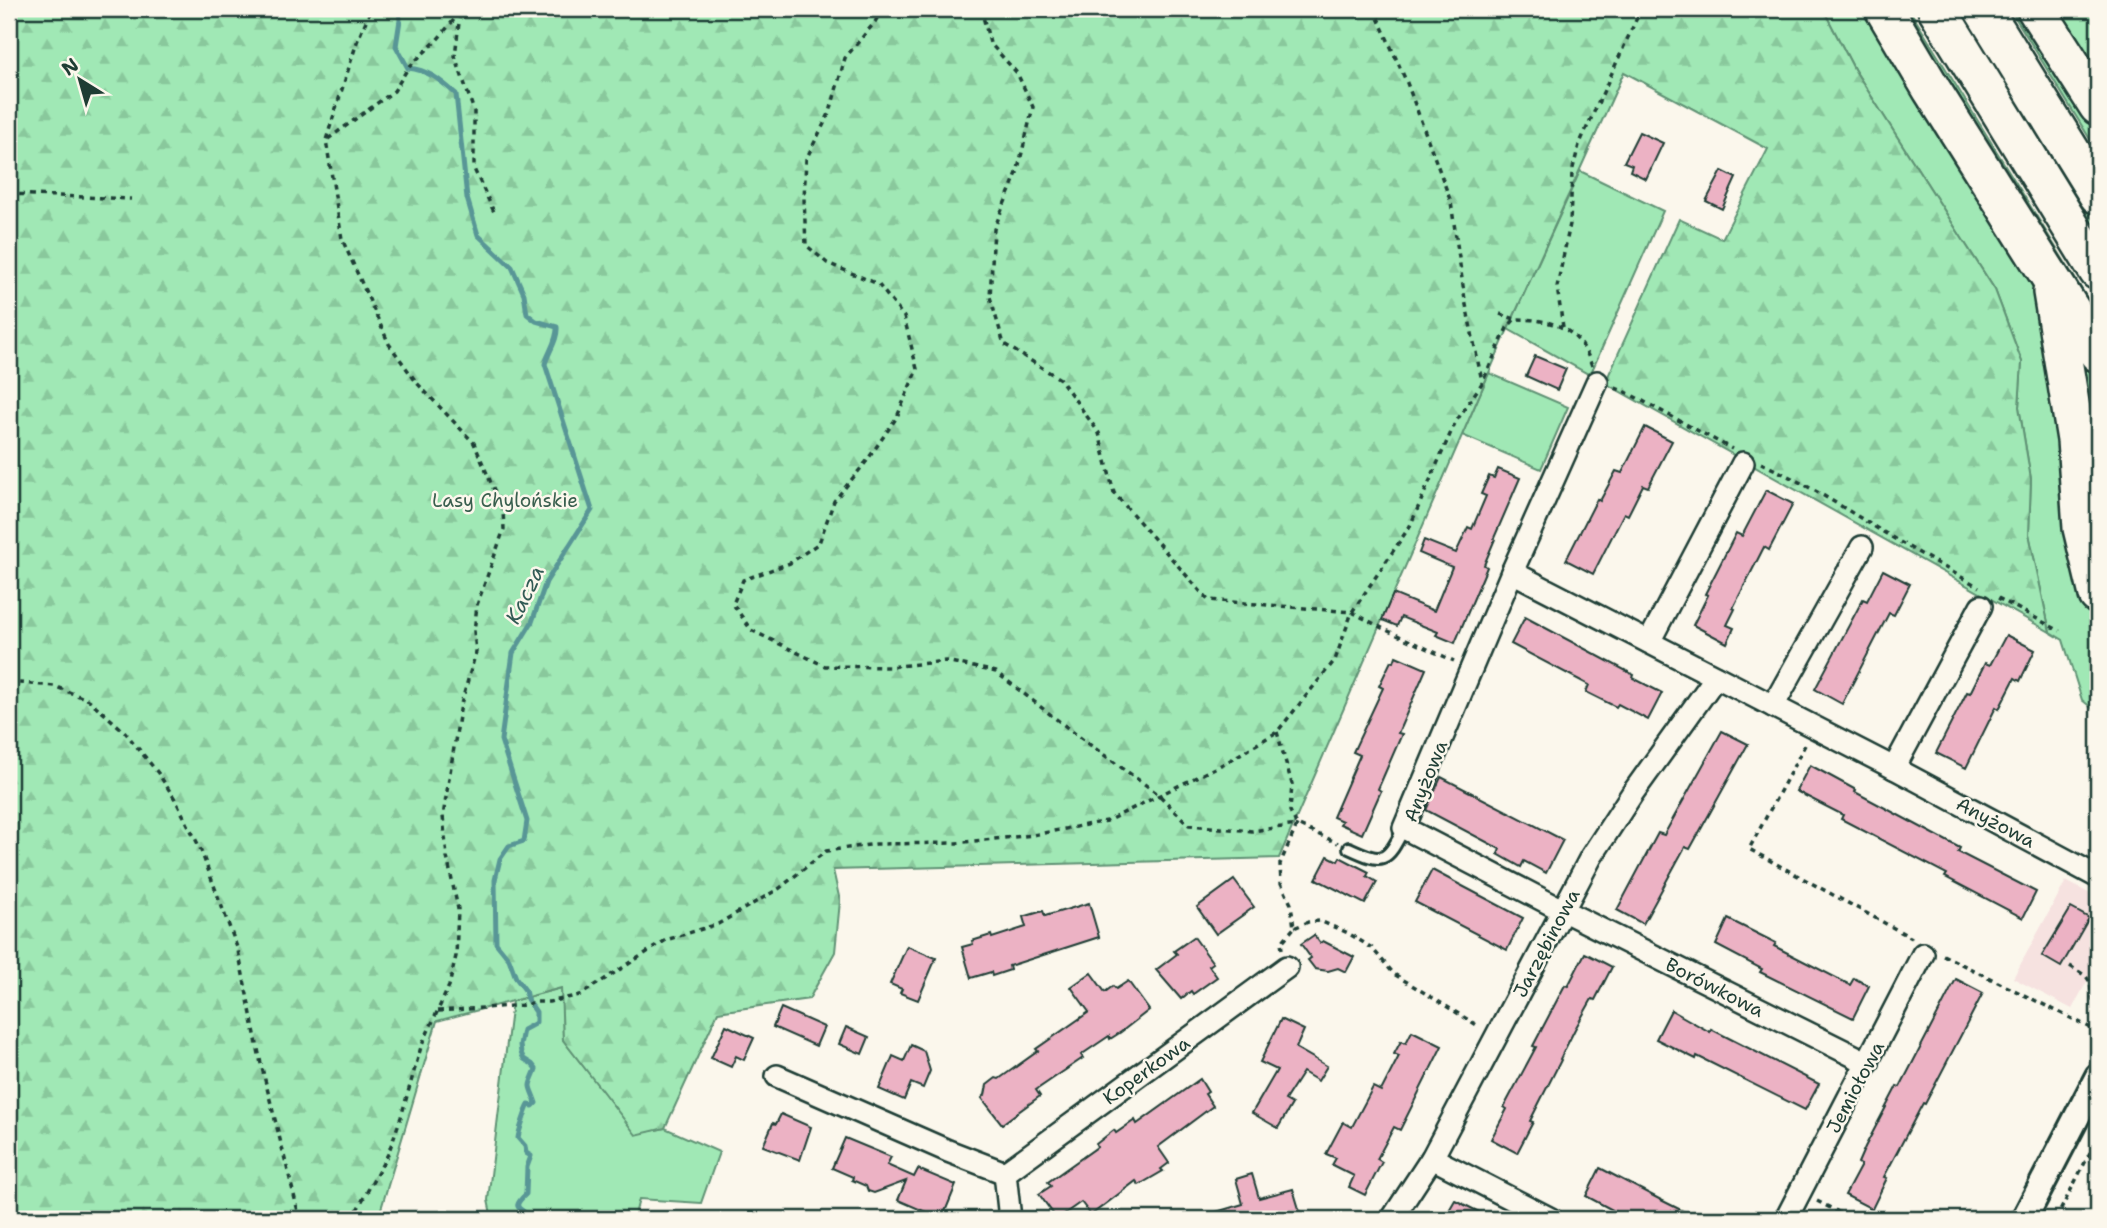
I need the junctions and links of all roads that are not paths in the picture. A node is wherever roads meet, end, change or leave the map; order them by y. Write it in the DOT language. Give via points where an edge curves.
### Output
graph roads {
  1 [pos="1884,9"];
  2 [pos="1937,9"];
  3 [pos="1983,9"];
  4 [pos="2036,9"];
  5 [pos="2098,106"];
  6 [pos="2098,195"];
  7 [pos="2047,269"];
  8 [pos="2098,271"];
  9 [pos="2098,353"];
  10 [pos="1597,383"];
  11 [pos="1745,459"];
  12 [pos="1862,547"];
  13 [pos="1512,572"];
  14 [pos="2098,595"];
  15 [pos="1989,599"];
  16 [pos="1649,642"];
  17 [pos="1716,677"];
  18 [pos="1773,706"];
  19 [pos="1894,768"];
  20 [pos="1404,828"];
  21 [pos="1349,848"];
  22 [pos="2098,877"];
  23 [pos="1562,910"];
  24 [pos="1926,949"];
  25 [pos="1287,967"];
  26 [pos="1868,1063"];
  27 [pos="777,1076"];
  28 [pos="2098,1076"];
  29 [pos="1432,1158"];
  30 [pos="1005,1173"];
  31 [pos="1010,1219"];
  32 [pos="1392,1219"];
  33 [pos="1551,1219"];
  34 [pos="1786,1219"];
  35 [pos="2024,1219"];
  1 -- 7 [label="highway"];
  2 -- 8 [label="highway"];
  3 -- 6 [label="highway"];
  4 -- 5 [label="highway"];
  7 -- 9 [label="highway"];
  7 -- 14 [label="highway" via="2076,440 2082,528"];
  10 -- 13 [label="street, Anyżowa"];
  11 -- 16 [label="street"];
  12 -- 18 [label="street"];
  13 -- 16 [label="street, Anyżowa"];
  13 -- 20 [label="street, Anyżowa"];
  15 -- 19 [label="street"];
  16 -- 17 [label="street, Anyżowa"];
  17 -- 18 [label="street, Anyżowa"];
  17 -- 23 [label="street, Jarzębinowa" via="1632,794"];
  18 -- 19 [label="street, Anyżowa"];
  19 -- 22 [label="street, Anyżowa"];
  20 -- 21 [label="lane" via="1383,858 1373,859"];
  20 -- 23 [label="street, Anyżowa"];
  23 -- 26 [label="street, Borówkowa"];
  23 -- 29 [label="street, Jarzębinowa"];
  24 -- 26 [label="street, Jemiołowa"];
  25 -- 30 [label="street, Koperkowa"];
  26 -- 34 [label="street, Jemiołowa"];
  27 -- 30 [label="street"];
  28 -- 35 [label="street"];
  29 -- 32 [label="street, Jarzębinowa"];
  29 -- 33 [label="street"];
  30 -- 31 [label="street"];
}
